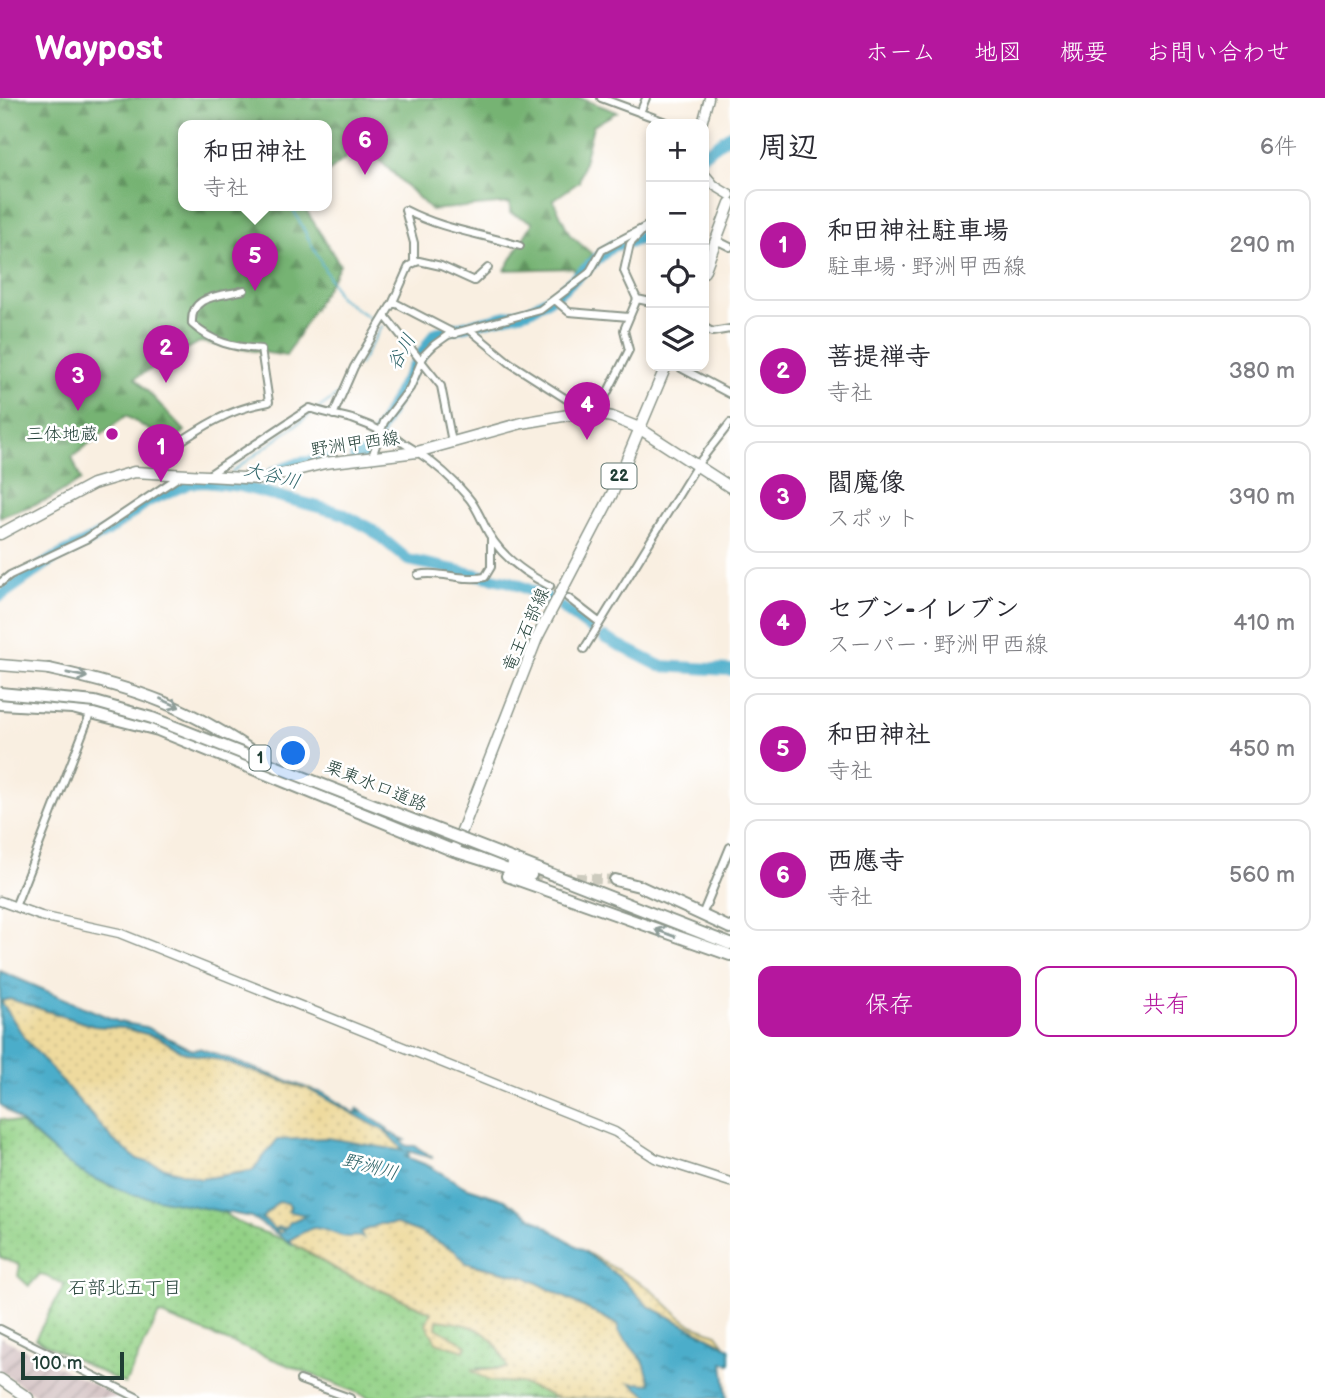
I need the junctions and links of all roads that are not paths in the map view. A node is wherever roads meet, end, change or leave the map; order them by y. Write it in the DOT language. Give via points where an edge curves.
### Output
graph roads {
  1 [pos="601,98"];
  2 [pos="646,98"];
  3 [pos="709,98"];
  4 [pos="640,113"];
  5 [pos="657,119"];
  6 [pos="703,119"];
  7 [pos="709,179"];
  8 [pos="730,195"];
  9 [pos="730,203"];
  10 [pos="646,228"];
  11 [pos="643,230"];
  12 [pos="716,240"];
  13 [pos="520,246"];
  14 [pos="730,247"];
  15 [pos="709,259"];
  16 [pos="414,263"];
  17 [pos="488,268"];
  18 [pos="244,290"];
  19 [pos="637,299"];
  20 [pos="555,300"];
  21 [pos="646,301"];
  22 [pos="393,302"];
  23 [pos="386,317"];
  24 [pos="629,317"];
  25 [pos="730,329"];
  26 [pos="470,330"];
  27 [pos="709,330"];
  28 [pos="455,334"];
  29 [pos="420,363"];
  30 [pos="664,371"];
  31 [pos="687,371"];
  32 [pos="730,394"];
  33 [pos="586,412"];
  34 [pos="597,413"];
  35 [pos="333,415"];
  36 [pos="730,423"];
  37 [pos="639,428"];
  38 [pos="382,433"];
  39 [pos="452,442"];
  40 [pos="417,452"];
  41 [pos="371,459"];
  42 [pos="697,465"];
  43 [pos="158,471"];
  44 [pos="207,476"];
  45 [pos="189,477"];
  46 [pos="730,487"];
  47 [pos="0,534"];
  48 [pos="491,538"];
  49 [pos="418,575"];
  50 [pos="0,583"];
  51 [pos="550,586"];
  52 [pos="568,598"];
  53 [pos="599,622"];
  54 [pos="584,649"];
  55 [pos="0,665"];
  56 [pos="49,669"];
  57 [pos="0,693"];
  58 [pos="0,706"];
  59 [pos="91,712"];
  60 [pos="336,804"];
  61 [pos="730,847"];
  62 [pos="454,851"];
  63 [pos="531,875"];
  64 [pos="615,880"];
  65 [pos="0,901"];
  66 [pos="15,907"];
  67 [pos="702,915"];
  68 [pos="730,928"];
  69 [pos="730,944"];
  70 [pos="730,955"];
  71 [pos="730,1182"];
  72 [pos="0,1329"];
  73 [pos="0,1380"];
  74 [pos="300,1380"];
  75 [pos="25,1397"];
  76 [pos="138,1398"];
  77 [pos="351,1398"];
  1 -- 4 [label="street"];
  2 -- 4 [label="street"];
  3 -- 6 [label="street"];
  4 -- 5 [label="street"];
  7 -- 8 [label="street"];
  9 -- 12 [label="main road"];
  10 -- 11 [label="street"];
  11 -- 19 [label="street" via="631,244 624,271"];
  11 -- 20 [label="street" via="603,250 589,273"];
  12 -- 14 [label="street"];
  12 -- 15 [label="main road"];
  13 -- 16 [label="street" via="434,225 405,210"];
  16 -- 17 [label="street" via="441,266 474,281"];
  16 -- 22 [label="street"];
  18 -- 43 [label="street" via="200,301 191,313 192,324 205,336 229,346 261,349 269,402 238,408 205,425 163,453"];
  19 -- 21 [label="street"];
  19 -- 24 [label="street"];
  20 -- 24 [label="street" via="569,312"];
  20 -- 26 [label="street" via="531,314"];
  22 -- 23 [label="street"];
  22 -- 28 [label="street"];
  23 -- 29 [label="street"];
  23 -- 35 [label="street" via="354,367"];
  24 -- 34 [label="street" via="624,330 629,350"];
  25 -- 27 [label="street"];
  26 -- 28 [label="street"];
  26 -- 33 [label="street" via="510,363"];
  28 -- 29 [label="street" via="434,345"];
  29 -- 38 [label="street"];
  29 -- 39 [label="street" via="442,386"];
  30 -- 37 [label="main road, 竜王石部線 / 22"];
  31 -- 32 [label="street"];
  33 -- 34 [label="main road, 野洲甲西線"];
  33 -- 39 [label="main road, 野洲甲西線"];
  34 -- 37 [label="main road, 野洲甲西線"];
  35 -- 38 [label="street"];
  35 -- 44 [label="street" via="310,408"];
  36 -- 42 [label="street"];
  37 -- 42 [label="main road"];
  37 -- 62 [label="main road, 竜王石部線 / 22" via="613,492 537,638"];
  38 -- 40 [label="street"];
  38 -- 41 [label="street"];
  39 -- 40 [label="main road, 野洲甲西線"];
  40 -- 41 [label="main road, 野洲甲西線"];
  40 -- 48 [label="street" via="469,498"];
  41 -- 44 [label="main road, 野洲甲西線" via="302,467 261,479"];
  42 -- 46 [label="main road"];
  42 -- 53 [label="street"];
  43 -- 45 [label="main road, 野洲甲西線"];
  43 -- 47 [label="main road, 野洲甲西線" via="103,481"];
  44 -- 45 [label="main road, 野洲甲西線"];
  45 -- 50 [label="street" via="160,486 86,538"];
  48 -- 49 [label="street" via="491,567 486,575 474,580"];
  48 -- 51 [label="street" via="524,573"];
  52 -- 53 [label="street"];
  53 -- 54 [label="street"];
  55 -- 56 [label="main road"];
  56 -- 60 [label="highway, 1, one-way" via="170,702"];
  57 -- 69 [label="highway, 栗東水口道路 / 1, bridge" via="83,700 152,718"];
  58 -- 59 [label="highway, 栗東水口道路 / 1"];
  59 -- 60 [label="highway, 栗東水口道路 / 1" via="208,748"];
  59 -- 66 [label="street"];
  60 -- 62 [label="highway, 栗東水口道路 / 1"];
  61 -- 67 [label="street"];
  62 -- 63 [label="highway, 栗東水口道路 / 1"];
  70 -- 62 [label="highway, 栗東水口道路 / 1, one-way" via="500,874"];
  64 -- 67 [label="highway"];
  65 -- 66 [label="street"];
  66 -- 71 [label="street" via="119,933 615,1132 654,1158"];
  67 -- 68 [label="highway"];
  72 -- 76 [label="street"];
  73 -- 75 [label="main road"];
  74 -- 77 [label="street"];
}
